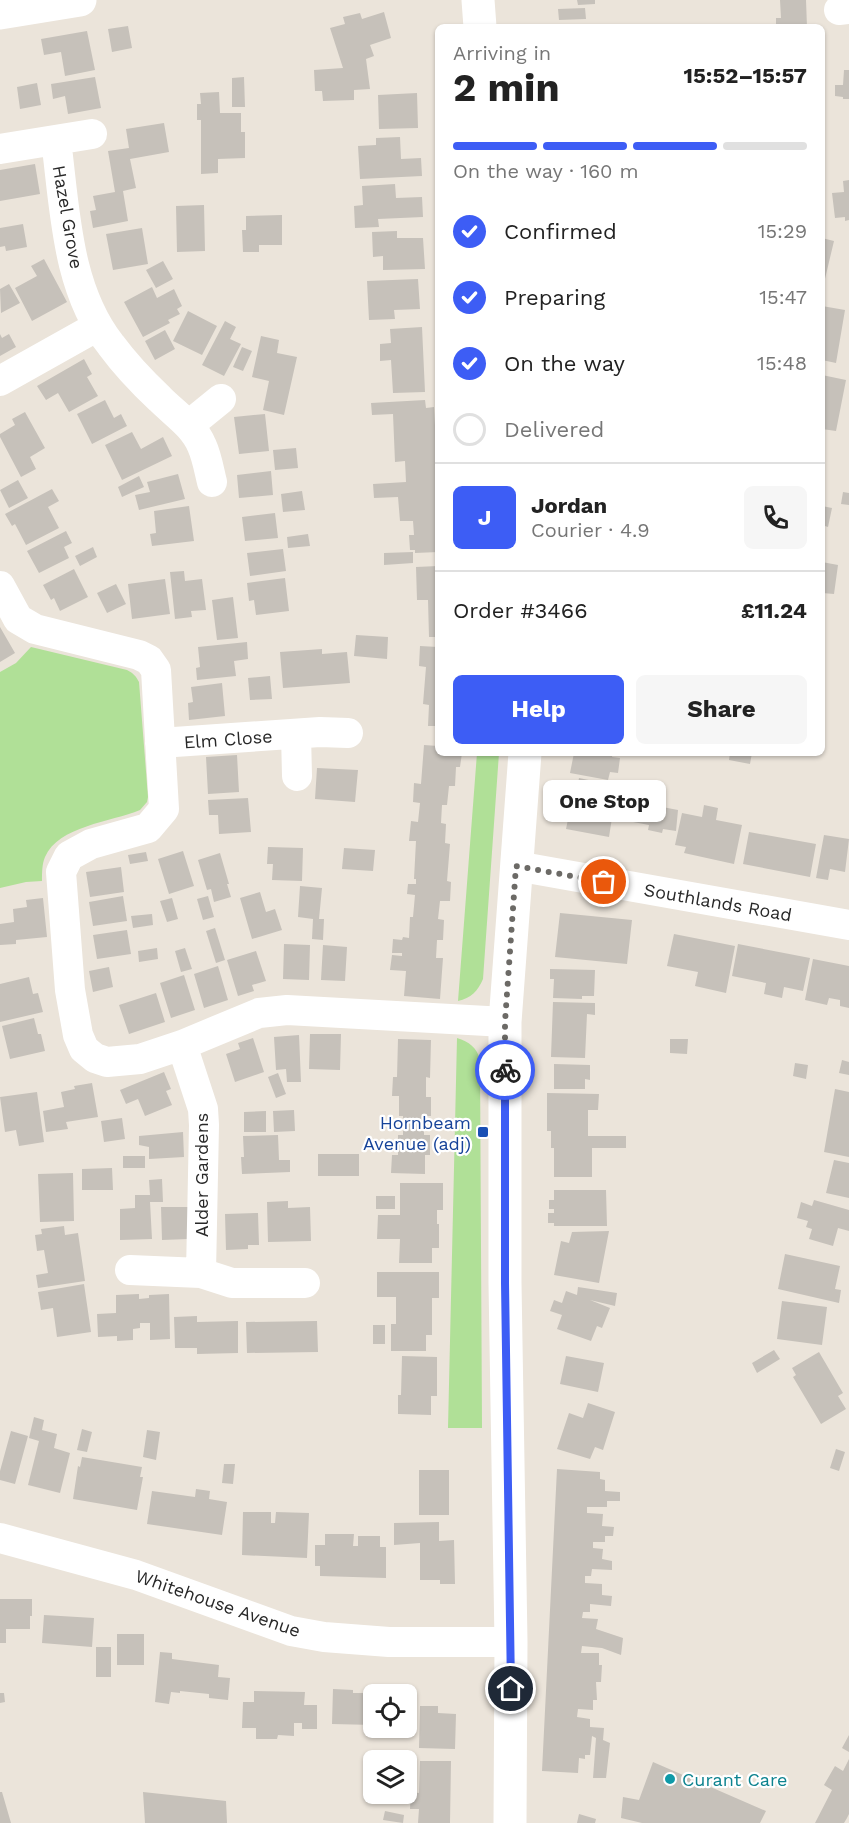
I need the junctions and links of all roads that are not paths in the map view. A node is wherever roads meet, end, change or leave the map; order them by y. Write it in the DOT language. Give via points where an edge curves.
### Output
graph roads {
  1 [pos="80,0"];
  2 [pos="478,0"];
  3 [pos="0,13"];
  4 [pos="480,24"];
  5 [pos="92,134"];
  6 [pos="56,140"];
  7 [pos="0,149"];
  8 [pos="98,326"];
  9 [pos="0,381"];
  10 [pos="221,399"];
  11 [pos="189,425"];
  12 [pos="212,482"];
  13 [pos="0,586"];
  14 [pos="348,733"];
  15 [pos="296,734"];
  16 [pos="160,743"];
  17 [pos="525,756"];
  18 [pos="297,776"];
  19 [pos="516,866"];
  20 [pos="849,925"];
  21 [pos="505,1022"];
  22 [pos="182,1045"];
  23 [pos="130,1270"];
  24 [pos="201,1273"];
  25 [pos="305,1283"];
  26 [pos="0,1538"];
  27 [pos="511,1642"];
  28 [pos="510,1823"];
  1 -- 3 [label="street"];
  2 -- 4 [label="street"];
  5 -- 6 [label="street, Hazel Grove"];
  6 -- 7 [label="street, Hazel Grove"];
  6 -- 8 [label="street, Hazel Grove" via="72,256"];
  8 -- 9 [label="street"];
  8 -- 11 [label="street, Hazel Grove" via="159,398"];
  10 -- 11 [label="street"];
  11 -- 12 [label="street, Hazel Grove" via="202,446"];
  13 -- 16 [label="street" via="18,619 35,629 149,660 156,670"];
  14 -- 15 [label="street, Elm Close"];
  15 -- 16 [label="street, Elm Close"];
  15 -- 18 [label="street, Elm Close"];
  16 -- 22 [label="street" via="164,809 158,818 148,828 91,844 69,856 60,881 70,990 84,1049 107,1062 140,1059"];
  17 -- 19 [label="street"];
  19 -- 20 [label="street, Southlands Road"];
  19 -- 21 [label="street"];
  21 -- 22 [label="street" via="286,1010 259,1013"];
  21 -- 27 [label="street"];
  22 -- 24 [label="street, Alder Gardens" via="203,1109"];
  23 -- 24 [label="street"];
  24 -- 25 [label="street" via="232,1283"];
  26 -- 27 [label="street, Whitehouse Avenue" via="136,1575 291,1631 389,1642"];
  27 -- 28 [label="street"];
}
